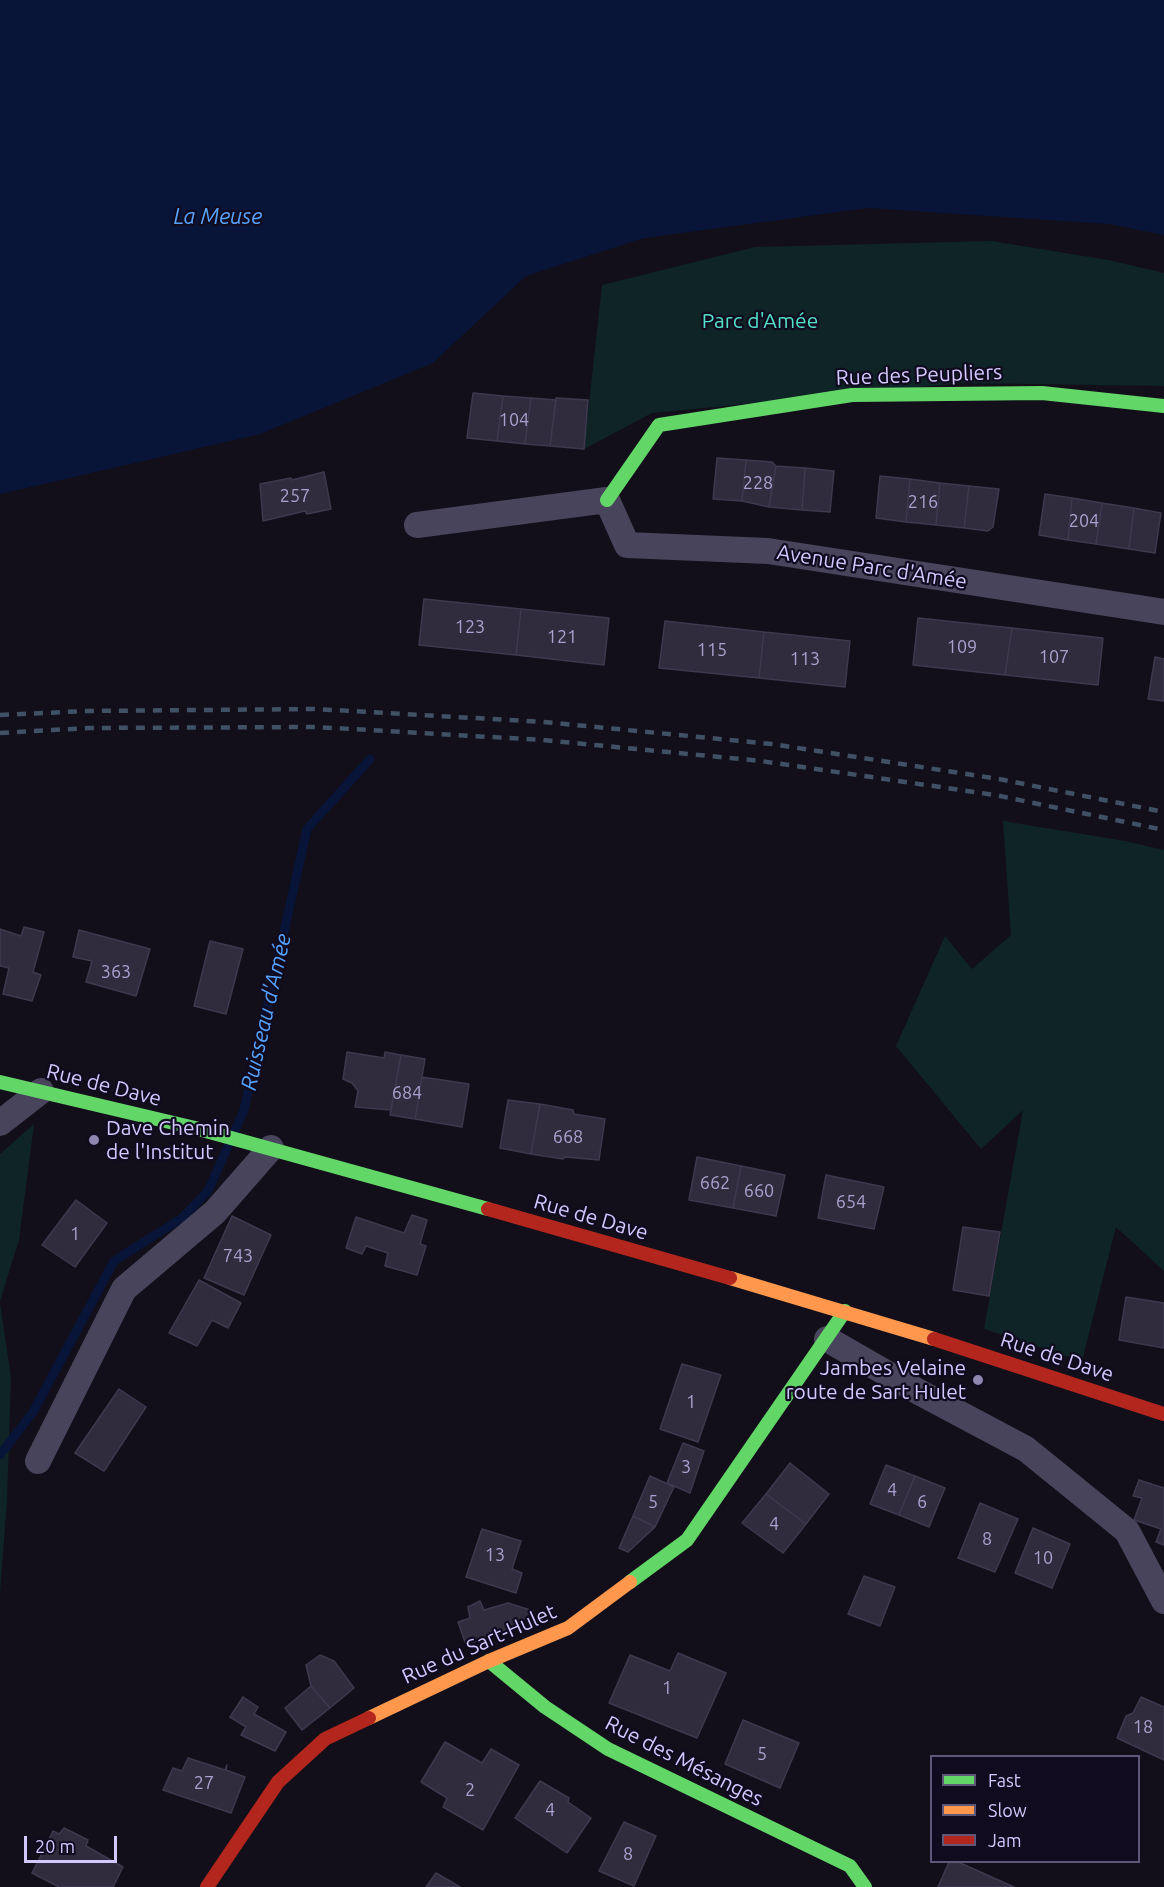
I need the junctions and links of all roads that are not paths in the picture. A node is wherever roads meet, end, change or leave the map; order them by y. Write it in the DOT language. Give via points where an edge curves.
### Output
graph roads {
  1 [pos="1164,406"];
  2 [pos="608,500"];
  3 [pos="417,525"];
  4 [pos="1164,612"];
  5 [pos="0,1082"];
  6 [pos="41,1091"];
  7 [pos="0,1123"];
  8 [pos="272,1148"];
  9 [pos="845,1311"];
  10 [pos="827,1339"];
  11 [pos="1164,1414"];
  12 [pos="38,1461"];
  13 [pos="1164,1600"];
  14 [pos="489,1661"];
  15 [pos="207,1887"];
  16 [pos="865,1887"];
  1 -- 2 [label="street, Rue des Peupliers" via="1042,393 852,394 659,425"];
  2 -- 3 [label="street"];
  2 -- 4 [label="street, Avenue Parc d'Amée" via="627,544 768,551"];
  5 -- 6 [label="street, Rue de Dave"];
  6 -- 7 [label="street"];
  6 -- 8 [label="street, Rue de Dave"];
  8 -- 9 [label="street, Rue de Dave"];
  8 -- 12 [label="street" via="215,1212 124,1288"];
  9 -- 10 [label="street, Rue du Sart-Hulet"];
  9 -- 11 [label="street, Rue de Dave"];
  10 -- 13 [label="street" via="1026,1449 1127,1531"];
  10 -- 14 [label="street, Rue du Sart-Hulet" via="687,1540 568,1628"];
  14 -- 15 [label="street, Rue du Sart-Hulet" via="325,1739 278,1782"];
  14 -- 16 [label="street, Rue des Mésanges" via="545,1707 608,1749 849,1866"];
}
